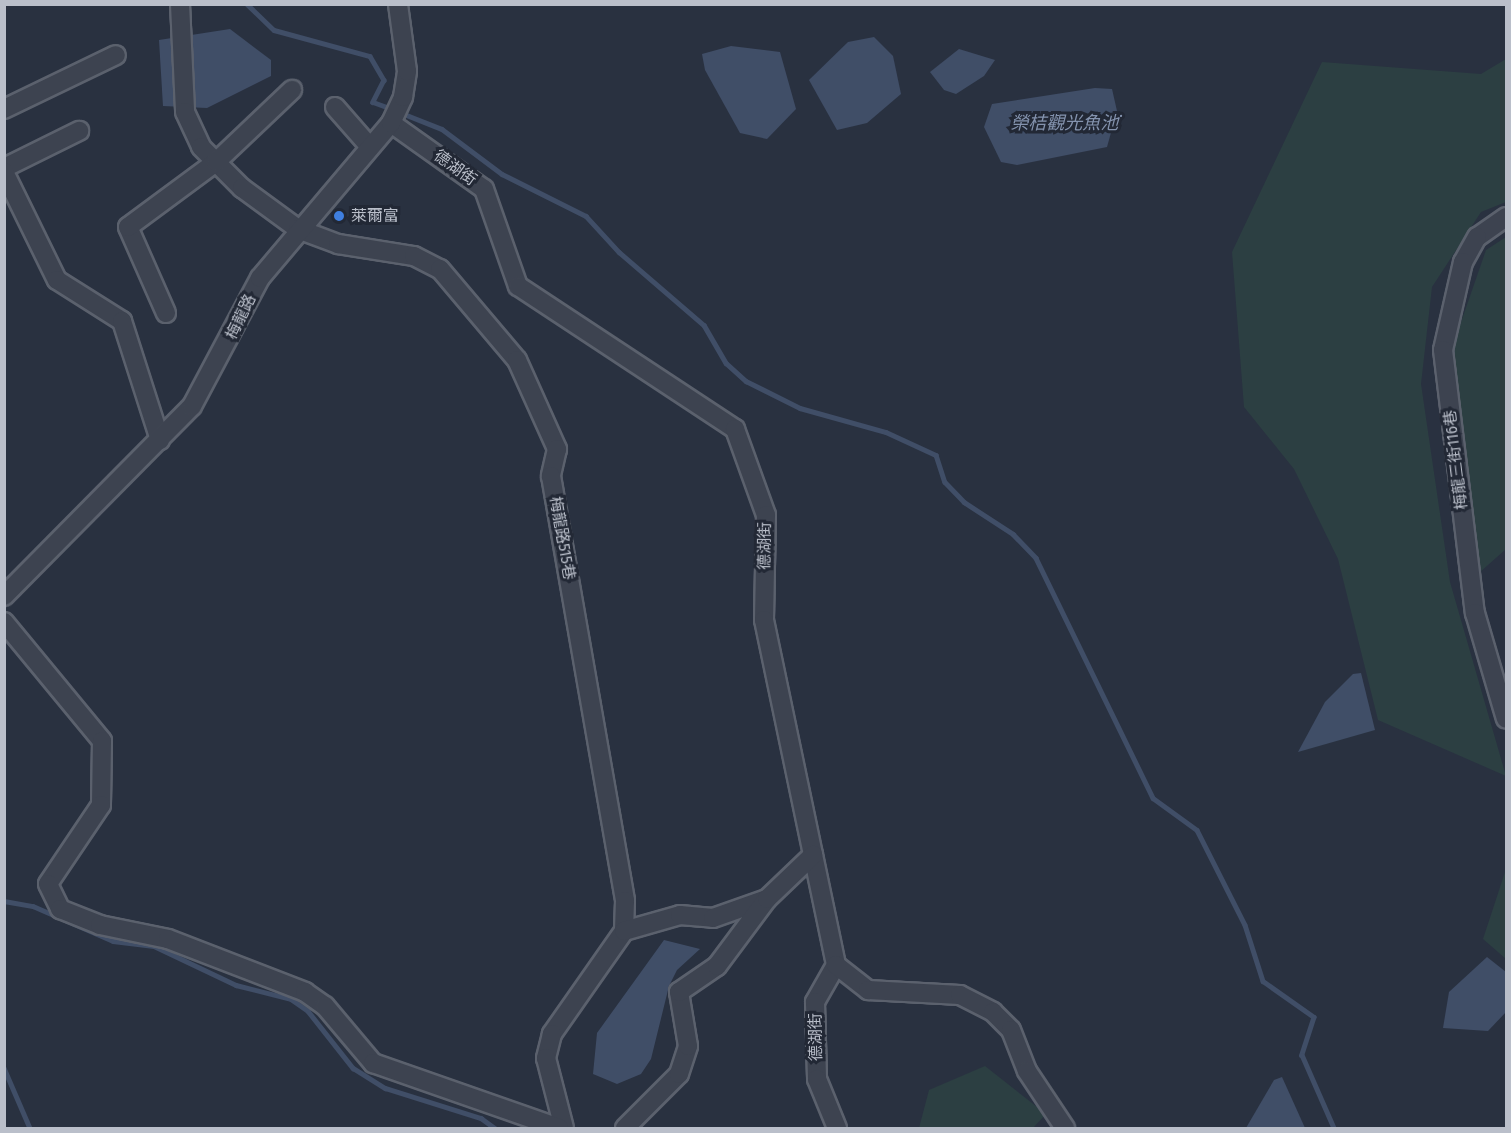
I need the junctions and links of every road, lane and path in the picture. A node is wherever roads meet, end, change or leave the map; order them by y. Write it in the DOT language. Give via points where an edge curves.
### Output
graph roads {
  1 [pos="399,4"];
  2 [pos="181,8"];
  3 [pos="116,55"];
  4 [pos="292,90"];
  5 [pos="335,107"];
  6 [pos="4,109"];
  7 [pos="391,122"];
  8 [pos="79,131"];
  9 [pos="370,147"];
  10 [pos="216,162"];
  11 [pos="4,170"];
  12 [pos="1506,217"];
  13 [pos="298,229"];
  14 [pos="166,313"];
  15 [pos="160,440"];
  16 [pos="4,596"];
  17 [pos="4,622"];
  18 [pos="1506,719"];
  19 [pos="813,855"];
  20 [pos="767,899"];
  21 [pos="624,931"];
  22 [pos="836,965"];
  23 [pos="559,1128"];
  24 [pos="564,1128"];
  25 [pos="625,1128"];
  26 [pos="837,1128"];
  27 [pos="1065,1128"];
  1 -- 7 [label="street, 梅龍路" via="407,71 401,101"];
  2 -- 10 [label="street, 梅龍路515巷" via="185,112 201,147"];
  3 -- 6 [label="street"];
  4 -- 10 [label="street"];
  5 -- 9 [label="street"];
  7 -- 9 [label="street, 梅龍路"];
  7 -- 19 [label="street, 德湖街" via="484,189 518,286 735,429 766,515 764,620"];
  8 -- 11 [label="street"];
  9 -- 13 [label="street, 梅龍路"];
  10 -- 13 [label="street, 梅龍路515巷"];
  10 -- 14 [label="street" via="128,227"];
  11 -- 15 [label="street" via="57,280 122,321"];
  12 -- 18 [label="street, 梅龍三街116巷" via="1477,237 1463,262 1443,350 1475,613"];
  13 -- 15 [label="street, 梅龍路" via="260,278 192,406"];
  13 -- 21 [label="street, 梅龍路515巷" via="338,244 414,256 440,269 517,360 551,432 557,449 551,476 625,901"];
  15 -- 16 [label="street, 梅龍路"];
  17 -- 23 [label="street" via="102,741 101,805 48,884 60,909 100,926 168,939 305,992 326,1006 374,1063"];
  19 -- 20 [label="street"];
  19 -- 22 [label="street, 德湖街"];
  20 -- 21 [label="street" via="713,918 680,915"];
  20 -- 25 [label="street" via="717,966 679,992 688,1046 679,1074"];
  21 -- 24 [label="street" via="552,1034 546,1058"];
  22 -- 26 [label="street, 德湖街" via="815,1002 817,1079"];
  22 -- 27 [label="street" via="868,990 960,995 993,1012 1011,1030 1026,1071"];
}
